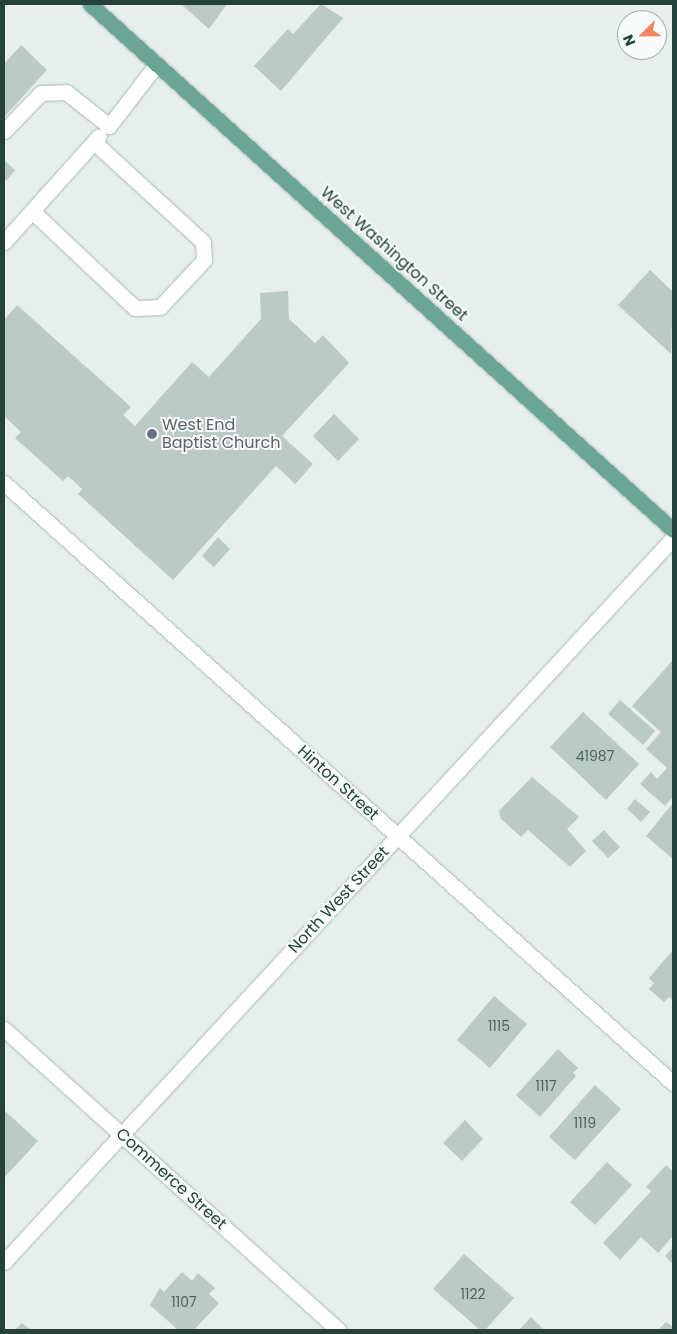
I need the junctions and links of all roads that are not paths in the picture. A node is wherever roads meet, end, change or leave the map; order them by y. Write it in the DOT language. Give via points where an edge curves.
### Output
graph roads {
  1 [pos="90,4"];
  2 [pos="156,64"];
  3 [pos="109,126"];
  4 [pos="4,131"];
  5 [pos="94,142"];
  6 [pos="32,211"];
  7 [pos="4,242"];
  8 [pos="4,483"];
  9 [pos="673,530"];
  10 [pos="673,538"];
  11 [pos="398,837"];
  12 [pos="4,1029"];
  13 [pos="673,1083"];
  14 [pos="121,1134"];
  15 [pos="4,1262"];
  16 [pos="338,1330"];
  1 -- 2 [label="main road, West Washington Street"];
  2 -- 3 [label="street"];
  2 -- 9 [label="main road, West Washington Street"];
  3 -- 4 [label="street" via="66,92 41,93"];
  3 -- 5 [label="street"];
  5 -- 6 [label="street"];
  5 -- 6 [label="street" via="203,242 204,260 160,307 135,308"];
  6 -- 7 [label="street"];
  8 -- 11 [label="street, Hinton Street"];
  10 -- 11 [label="street, North West Street"];
  11 -- 13 [label="street, Hinton Street"];
  11 -- 14 [label="street, North West Street"];
  12 -- 14 [label="street, Commerce Street"];
  14 -- 15 [label="street, North West Street"];
  14 -- 16 [label="street, Commerce Street"];
}
